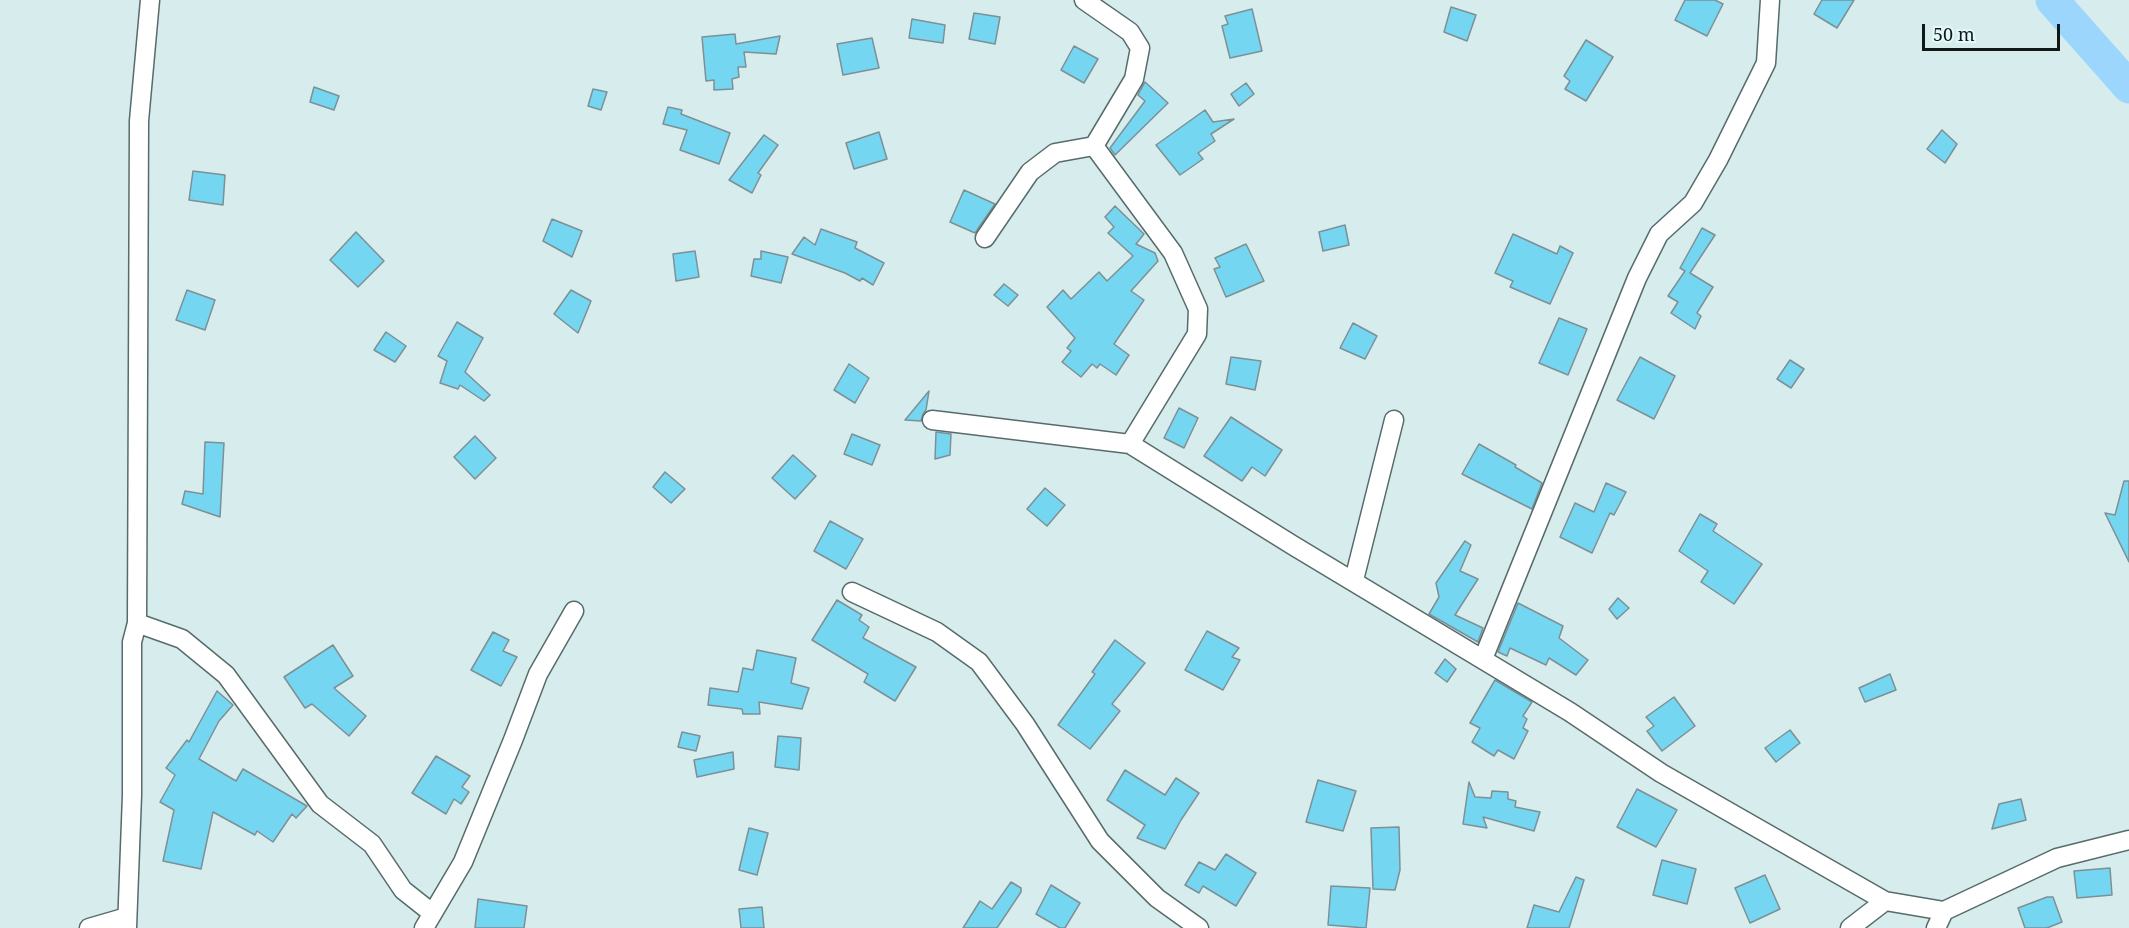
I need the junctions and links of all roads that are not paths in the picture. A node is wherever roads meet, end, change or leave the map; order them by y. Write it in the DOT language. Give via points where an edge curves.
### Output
graph roads {
  1 [pos="150,0"];
  2 [pos="1084,0"];
  3 [pos="1770,0"];
  4 [pos="1094,146"];
  5 [pos="985,238"];
  6 [pos="932,420"];
  7 [pos="1394,420"];
  8 [pos="1130,444"];
  9 [pos="1354,580"];
  10 [pos="852,592"];
  11 [pos="574,611"];
  12 [pos="137,623"];
  13 [pos="1483,659"];
  14 [pos="2129,840"];
  15 [pos="1885,901"];
  16 [pos="1944,911"];
  17 [pos="428,920"];
  18 [pos="127,923"];
  19 [pos="89,928"];
  20 [pos="1199,928"];
  21 [pos="1850,928"];
  22 [pos="1936,928"];
  1 -- 12 [label="street" via="139,121"];
  2 -- 4 [label="street" via="1130,33 1140,48 1134,79"];
  3 -- 13 [label="street" via="1766,63 1694,203 1659,234 1636,278"];
  4 -- 5 [label="street" via="1055,153 1030,172"];
  4 -- 8 [label="street" via="1173,253 1198,309 1197,334"];
  6 -- 8 [label="street"];
  7 -- 9 [label="street"];
  8 -- 9 [label="street"];
  9 -- 13 [label="street"];
  10 -- 20 [label="street" via="937,632 979,662 1025,724 1100,841 1157,898"];
  11 -- 17 [label="street" via="538,674 463,862"];
  12 -- 17 [label="street" via="182,639 226,675 320,804 372,844"];
  12 -- 18 [label="street" via="132,642"];
  13 -- 15 [label="street" via="1661,773"];
  14 -- 16 [label="street" via="2057,858"];
  15 -- 16 [label="street"];
  15 -- 21 [label="street"];
  16 -- 22 [label="street"];
  18 -- 19 [label="street"];
}
